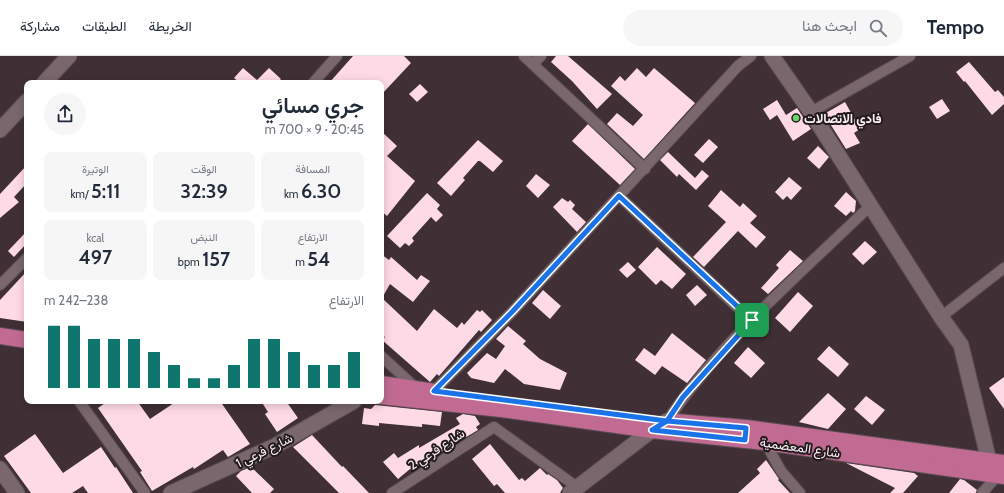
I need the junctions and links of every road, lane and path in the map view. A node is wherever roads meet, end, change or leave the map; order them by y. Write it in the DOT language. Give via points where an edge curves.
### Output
graph roads {
  1 [pos="69,56"];
  2 [pos="337,56"];
  3 [pos="524,56"];
  4 [pos="541,56"];
  5 [pos="751,56"];
  6 [pos="772,56"];
  7 [pos="910,56"];
  8 [pos="533,64"];
  9 [pos="47,80"];
  10 [pos="316,80"];
  11 [pos="24,104"];
  12 [pos="811,112"];
  13 [pos="0,130"];
  14 [pos="645,168"];
  15 [pos="619,196"];
  16 [pos="870,206"];
  17 [pos="24,261"];
  18 [pos="1004,268"];
  19 [pos="0,286"];
  20 [pos="941,317"];
  21 [pos="752,320"];
  22 [pos="0,336"];
  23 [pos="24,340"];
  24 [pos="0,346"];
  25 [pos="24,349"];
  26 [pos="384,359"];
  27 [pos="384,384"];
  28 [pos="416,388"];
  29 [pos="434,391"];
  30 [pos="384,396"];
  31 [pos="81,404"];
  32 [pos="349,404"];
  33 [pos="667,421"];
  34 [pos="652,430"];
  35 [pos="745,434"];
  36 [pos="765,442"];
  37 [pos="999,468"];
  38 [pos="0,469"];
  39 [pos="574,490"];
  40 [pos="17,493"];
  41 [pos="145,493"];
  42 [pos="171,493"];
  43 [pos="392,493"];
  44 [pos="800,493"];
  45 [pos="982,493"];
  1 -- 9 [label="main road"];
  2 -- 10 [label="street"];
  3 -- 8 [label="street"];
  4 -- 8 [label="street"];
  5 -- 14 [label="street" via="738,66"];
  6 -- 12 [label="main road"];
  7 -- 12 [label="street"];
  8 -- 14 [label="street"];
  11 -- 13 [label="main road"];
  12 -- 16 [label="main road"];
  14 -- 15 [label="street"];
  15 -- 21 [label="street"];
  15 -- 29 [label="street" via="512,312"];
  16 -- 20 [label="main road"];
  16 -- 21 [label="street"];
  17 -- 19 [label="street"];
  18 -- 20 [label="street"];
  20 -- 37 [label="main road" via="961,345"];
  21 -- 33 [label="street" via="683,397"];
  22 -- 23 [label="main road"];
  24 -- 25 [label="main road"];
  26 -- 28 [label="street"];
  27 -- 28 [label="main road, شارع المعضمية"];
  28 -- 29 [label="main road, شارع المعضمية"];
  29 -- 33 [label="main road, شارع المعضمية"];
  30 -- 34 [label="main road, شارع المعضمية" via="501,409"];
  31 -- 41 [label="street"];
  32 -- 42 [label="main road, شارع فرعي 1" via="275,446"];
  33 -- 34 [label="main road"];
  33 -- 35 [label="main road, شارع المعضمية"];
  34 -- 35 [label="main road, شارع المعضمية"];
  34 -- 39 [label="main road"];
  35 -- 36 [label="main road, شارع المعضمية"];
  35 -- 37 [label="main road, شارع المعضمية"];
  36 -- 37 [label="main road, شارع المعضمية"];
  36 -- 44 [label="street" via="781,472"];
  37 -- 45 [label="street"];
  38 -- 40 [label="main road"];
  39 -- 43 [label="street, شارع فرعي 2" via="494,427"];
}
